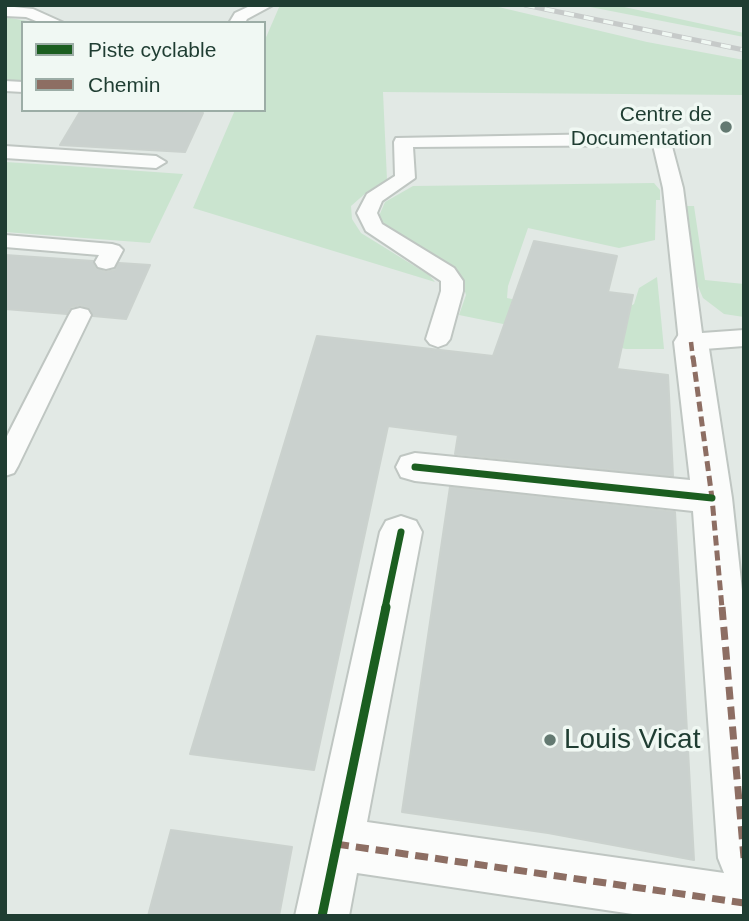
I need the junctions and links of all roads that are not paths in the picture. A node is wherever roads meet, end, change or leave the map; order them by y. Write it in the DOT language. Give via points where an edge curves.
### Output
graph roads {
  1 [pos="266,5"];
  2 [pos="5,10"];
  3 [pos="51,21"];
  4 [pos="238,21"];
  5 [pos="5,152"];
  6 [pos="156,162"];
  7 [pos="5,241"];
  8 [pos="106,262"];
  9 [pos="80,315"];
  10 [pos="438,338"];
  11 [pos="744,338"];
  12 [pos="691,342"];
  13 [pos="5,467"];
  14 [pos="415,467"];
  15 [pos="712,498"];
  16 [pos="401,532"];
  17 [pos="336,844"];
  18 [pos="744,858"];
  19 [pos="744,903"];
  20 [pos="322,916"];
  1 -- 4 [label="lane"];
  2 -- 3 [label="lane"];
  5 -- 6 [label="lane"];
  7 -- 8 [label="lane" via="112,250"];
  9 -- 13 [label="lane"];
  10 -- 12 [label="lane" via="452,281 373,227 367,212 373,198 405,178 403,142 661,139 673,188"];
  11 -- 12 [label="lane"];
  12 -- 15 [label="street"];
  14 -- 15 [label="street"];
  15 -- 18 [label="street"];
  16 -- 17 [label="street"];
  17 -- 19 [label="street"];
  17 -- 20 [label="street"];
}
